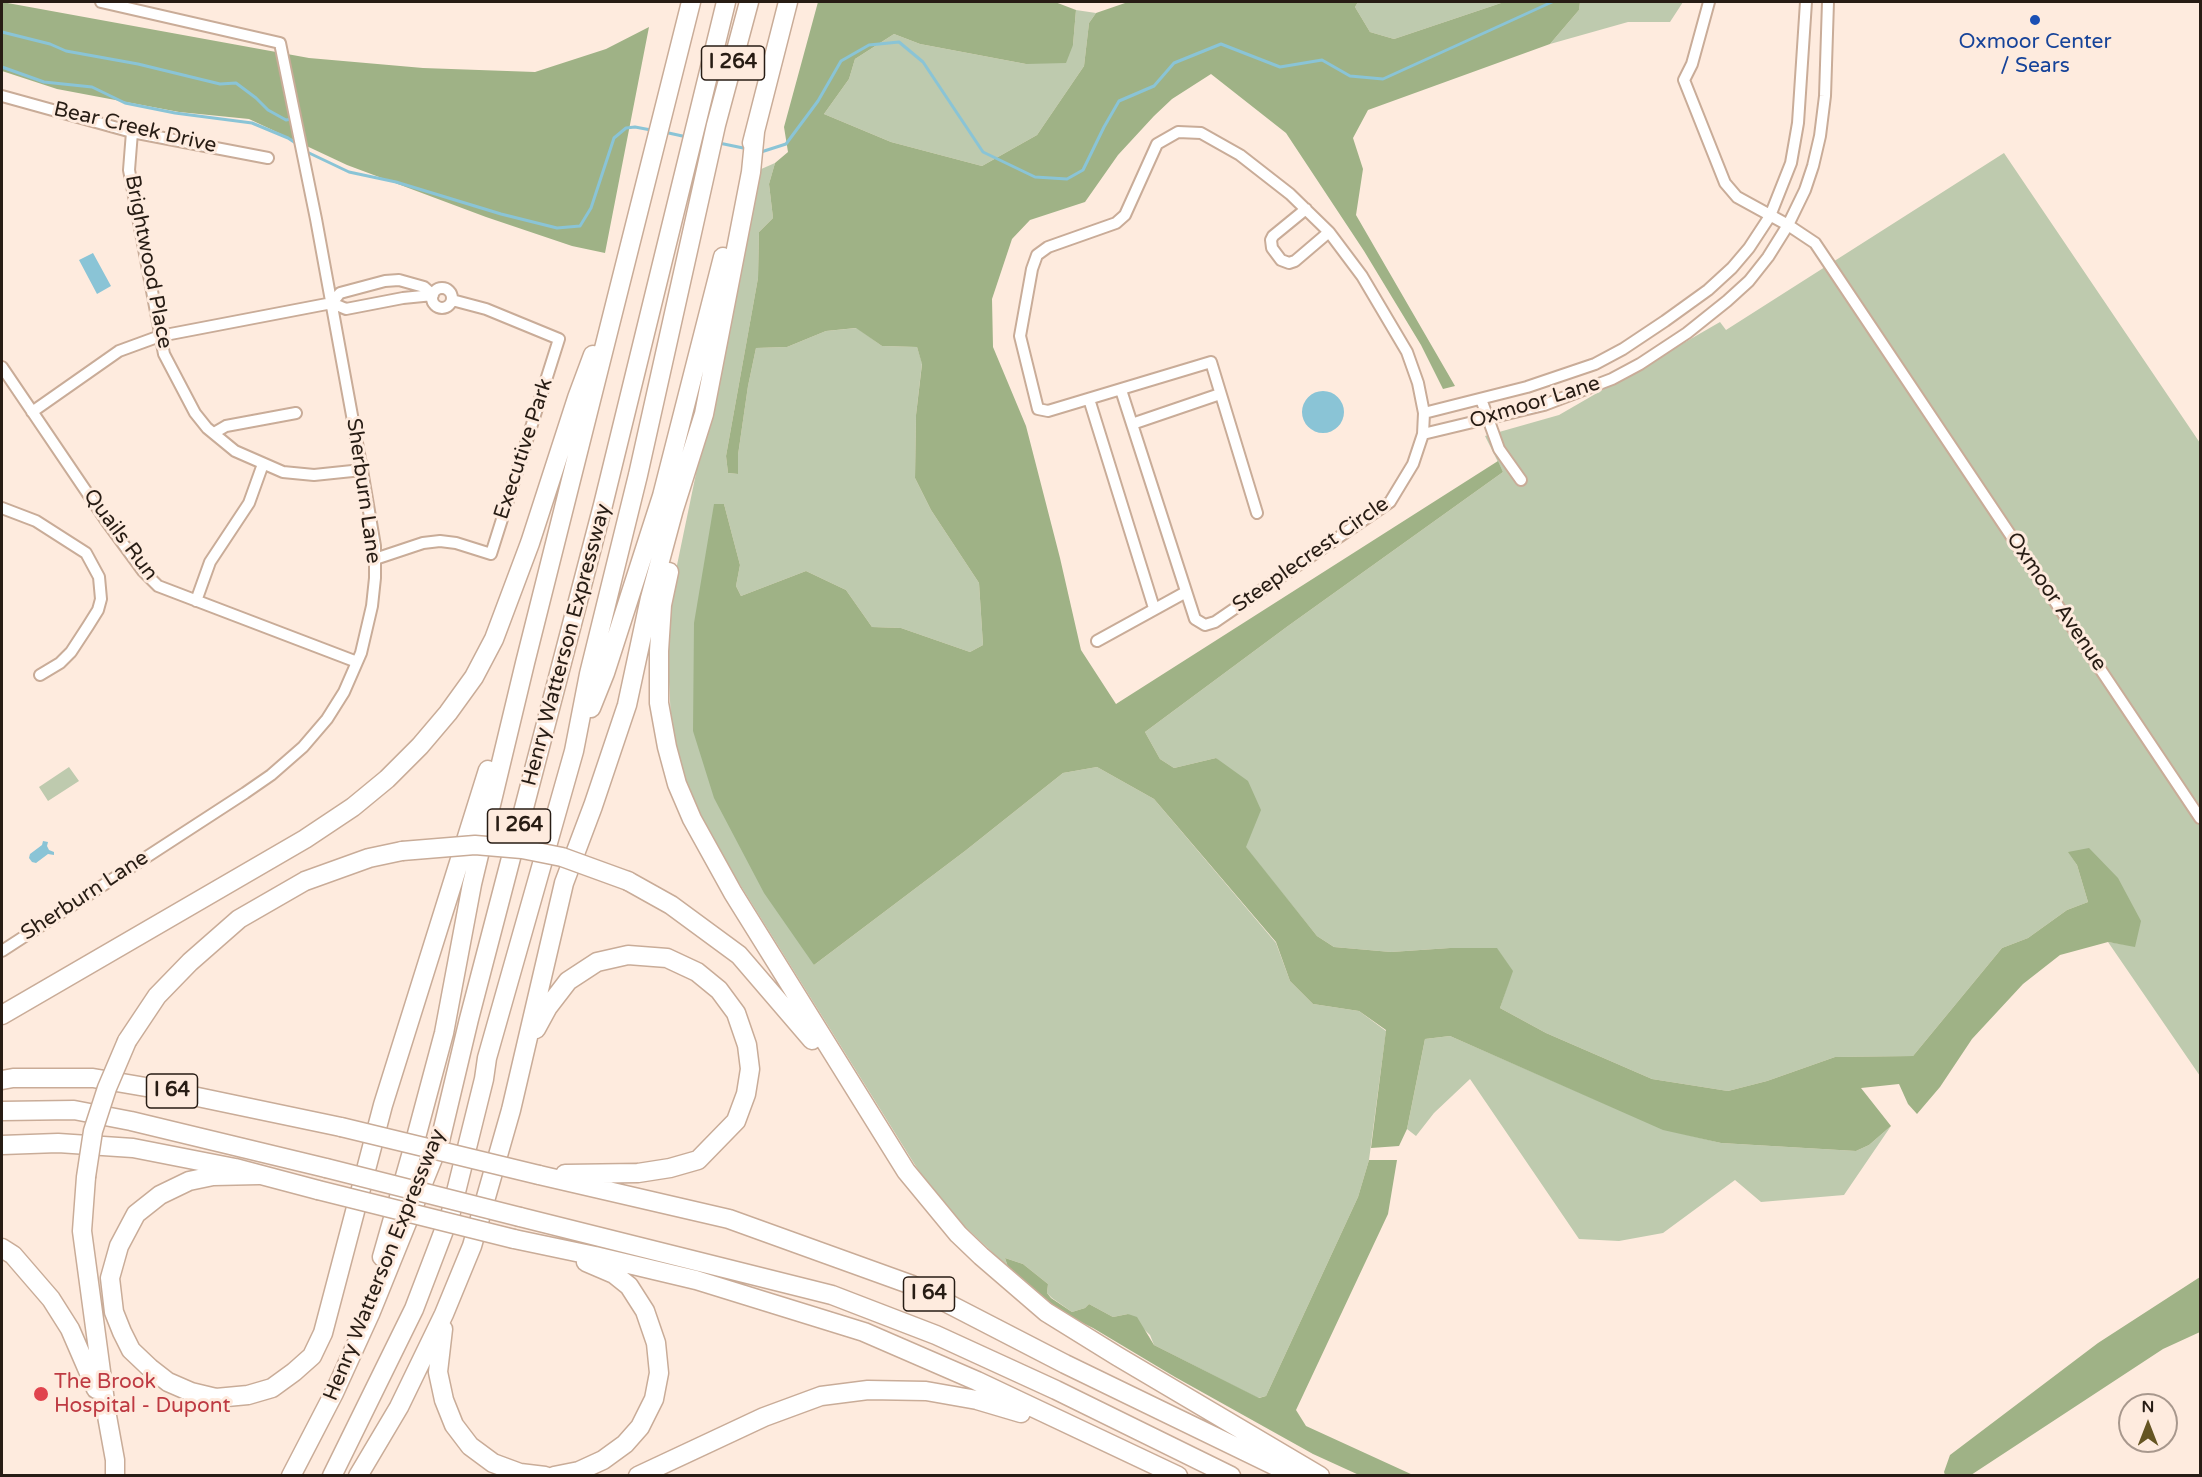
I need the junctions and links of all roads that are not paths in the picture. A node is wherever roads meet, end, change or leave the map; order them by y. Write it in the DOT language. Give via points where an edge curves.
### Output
graph roads {
  1 [pos="101,2"];
  2 [pos="691,2"];
  3 [pos="726,2"];
  4 [pos="749,2"];
  5 [pos="789,2"];
  6 [pos="1709,2"];
  7 [pos="1806,2"];
  8 [pos="1828,2"];
  9 [pos="2,96"];
  10 [pos="132,132"];
  11 [pos="268,158"];
  12 [pos="748,171"];
  13 [pos="1306,209"];
  14 [pos="1770,216"];
  15 [pos="1788,225"];
  16 [pos="1329,232"];
  17 [pos="624,272"];
  18 [pos="433,295"];
  19 [pos="332,303"];
  20 [pos="160,336"];
  21 [pos="2,367"];
  22 [pos="1121,390"];
  23 [pos="1220,394"];
  24 [pos="1089,399"];
  25 [pos="1482,399"];
  26 [pos="32,412"];
  27 [pos="296,413"];
  28 [pos="1424,413"];
  29 [pos="1488,420"];
  30 [pos="1132,424"];
  31 [pos="214,433"];
  32 [pos="1423,434"];
  33 [pos="263,464"];
  34 [pos="362,470"];
  35 [pos="1521,480"];
  36 [pos="2,508"];
  37 [pos="674,509"];
  38 [pos="1257,513"];
  39 [pos="375,559"];
  40 [pos="1186,592"];
  41 [pos="196,601"];
  42 [pos="1154,608"];
  43 [pos="1098,641"];
  44 [pos="357,662"];
  45 [pos="525,663"];
  46 [pos="40,675"];
  47 [pos="573,751"];
  48 [pos="2200,818"];
  49 [pos="2,951"];
  50 [pos="2,1015"];
  51 [pos="524,1052"];
  52 [pos="2,1080"];
  53 [pos="862,1099"];
  54 [pos="2,1112"];
  55 [pos="2,1145"];
  56 [pos="259,1175"];
  57 [pos="539,1175"];
  58 [pos="2,1248"];
  59 [pos="563,1251"];
  60 [pos="444,1314"];
  61 [pos="107,1416"];
  62 [pos="115,1476"];
  63 [pos="279,1476"];
  64 [pos="291,1476"];
  65 [pos="332,1476"];
  66 [pos="358,1476"];
  67 [pos="545,1476"];
  68 [pos="554,1476"];
  69 [pos="638,1476"];
  70 [pos="1167,1476"];
  71 [pos="1178,1476"];
  72 [pos="1231,1476"];
  73 [pos="1296,1476"];
  74 [pos="1320,1476"];
  1 -- 19 [label="street, Sherburn Lane" via="280,43"];
  2 -- 17 [label="highway"];
  3 -- 64 [label="highway, Henry Watterson Expressway / I 264" via="440,1141 370,1314"];
  4 -- 47 [label="highway, Henry Watterson Expressway / I 264" via="716,124"];
  5 -- 12 [label="highway"];
  6 -- 14 [label="street, Oxmoor Avenue" via="1684,80 1725,183 1737,197"];
  7 -- 14 [label="street, Oxmoor Lane" via="1797,135 1787,177"];
  8 -- 15 [label="street, Oxmoor Lane" via="1820,136 1805,190"];
  9 -- 10 [label="street, Bear Creek Drive"];
  10 -- 11 [label="street, Bear Creek Drive"];
  10 -- 20 [label="street, Brightwood Place" via="129,170"];
  12 -- 37 [label="highway" via="704,414"];
  12 -- 47 [label="highway" via="662,496 604,673"];
  13 -- 16 [label="street, Steeplecrest Circle"];
  13 -- 16 [label="street" via="1273,236 1270,244 1281,260 1289,264 1295,261"];
  13 -- 24 [label="street, Steeplecrest Circle" via="1240,155 1201,133 1178,132 1157,144 1125,215 1116,223 1048,247 1037,255 1032,268 1020,336 1038,409 1048,411"];
  14 -- 15 [label="street, Oxmoor Avenue"];
  14 -- 25 [label="street, Oxmoor Lane" via="1749,248 1716,283 1623,349 1579,370"];
  15 -- 29 [label="street, Oxmoor Lane" via="1743,286 1687,333 1640,364 1578,393"];
  15 -- 48 [label="street, Oxmoor Avenue" via="1815,243"];
  16 -- 28 [label="street, Steeplecrest Circle" via="1362,276 1407,352"];
  17 -- 45 [label="highway"];
  17 -- 50 [label="highway" via="494,639 474,677 448,713 387,779 353,807"];
  18 -- 19 [label="street, Executive Park" via="346,309"];
  18 -- 19 [label="street, Executive Park" via="412,283 385,281 340,293"];
  18 -- 39 [label="street, Executive Park" via="445,288 452,300 486,309 559,339 491,554 440,541"];
  19 -- 20 [label="street"];
  19 -- 34 [label="street, Sherburn Lane"];
  20 -- 26 [label="street" via="119,351"];
  20 -- 31 [label="street, Brightwood Place" via="164,354 183,393"];
  21 -- 26 [label="street, Quails Run"];
  22 -- 23 [label="street" via="1210,362"];
  22 -- 24 [label="street, Steeplecrest Circle"];
  22 -- 30 [label="street, Steeplecrest Circle"];
  23 -- 30 [label="street"];
  23 -- 38 [label="street"];
  24 -- 42 [label="street"];
  25 -- 28 [label="street, Oxmoor Lane"];
  25 -- 29 [label="street"];
  26 -- 41 [label="street, Quails Run" via="143,570 158,586"];
  27 -- 31 [label="street" via="226,426"];
  28 -- 32 [label="street, Steeplecrest Circle"];
  29 -- 32 [label="street, Oxmoor Lane"];
  29 -- 35 [label="street" via="1499,449"];
  30 -- 40 [label="street, Steeplecrest Circle"];
  31 -- 33 [label="street, Brightwood Place" via="236,451"];
  32 -- 40 [label="street, Steeplecrest Circle" via="1413,464 1390,502 1215,622 1204,625 1195,619"];
  33 -- 34 [label="street, Brightwood Place" via="283,472 314,475"];
  33 -- 41 [label="street" via="249,503 210,562"];
  34 -- 39 [label="street, Sherburn Lane"];
  36 -- 46 [label="street" via="36,520 86,553 99,578 98,610 71,652"];
  37 -- 51 [label="highway" via="627,705 564,883"];
  37 -- 53 [label="highway" via="673,554 662,616 659,703 677,784 733,893"];
  39 -- 44 [label="street, Sherburn Lane" via="372,606"];
  40 -- 42 [label="street"];
  41 -- 44 [label="street, Quails Run"];
  42 -- 43 [label="street"];
  44 -- 49 [label="street, Sherburn Lane" via="327,719 271,775"];
  45 -- 56 [label="highway" via="401,1043 323,1333 312,1356 272,1388 216,1398 191,1392 168,1383 150,1368 131,1350 122,1332 114,1312 110,1278 119,1246 136,1214 160,1195 189,1181 213,1176"];
  45 -- 63 [label="highway" via="472,884 444,1033 381,1261 327,1391"];
  47 -- 65 [label="highway, Henry Watterson Expressway / I 264" via="487,1058 451,1212 414,1308"];
  51 -- 57 [label="highway" via="548,1007 568,981 597,962 628,955 667,958 697,972 719,990 736,1014 747,1045 750,1069 736,1121 698,1160 638,1173"];
  51 -- 60 [label="highway" via="472,1246"];
  52 -- 57 [label="highway, I 64, bridge" via="93,1078 169,1091"];
  53 -- 61 [label="highway, bridge" via="739,955 671,905 628,881 562,857 475,845 402,851 369,858 305,881 239,919 157,996 127,1041 107,1088 93,1131 82,1231"];
  53 -- 74 [label="highway" via="906,1171 958,1234 1046,1312"];
  54 -- 72 [label="highway, I 64, bridge" via="74,1110 131,1121 832,1295 936,1335"];
  55 -- 56 [label="highway" via="58,1143 132,1148"];
  56 -- 59 [label="highway, bridge"];
  57 -- 73 [label="highway, I 64" via="729,1219 912,1285"];
  58 -- 61 [label="highway" via="34,1278 64,1319"];
  59 -- 68 [label="highway" via="614,1274 629,1286 645,1311 656,1343 659,1373 654,1399 640,1427 625,1444 579,1471"];
  59 -- 71 [label="highway" via="696,1281 864,1332"];
  60 -- 66 [label="highway" via="399,1407"];
  60 -- 67 [label="highway" via="438,1372 454,1425 470,1446 493,1462 520,1473"];
  61 -- 62 [label="highway"];
  69 -- 70 [label="highway" via="764,1417 821,1396 868,1390 935,1392 1004,1406"];
}
